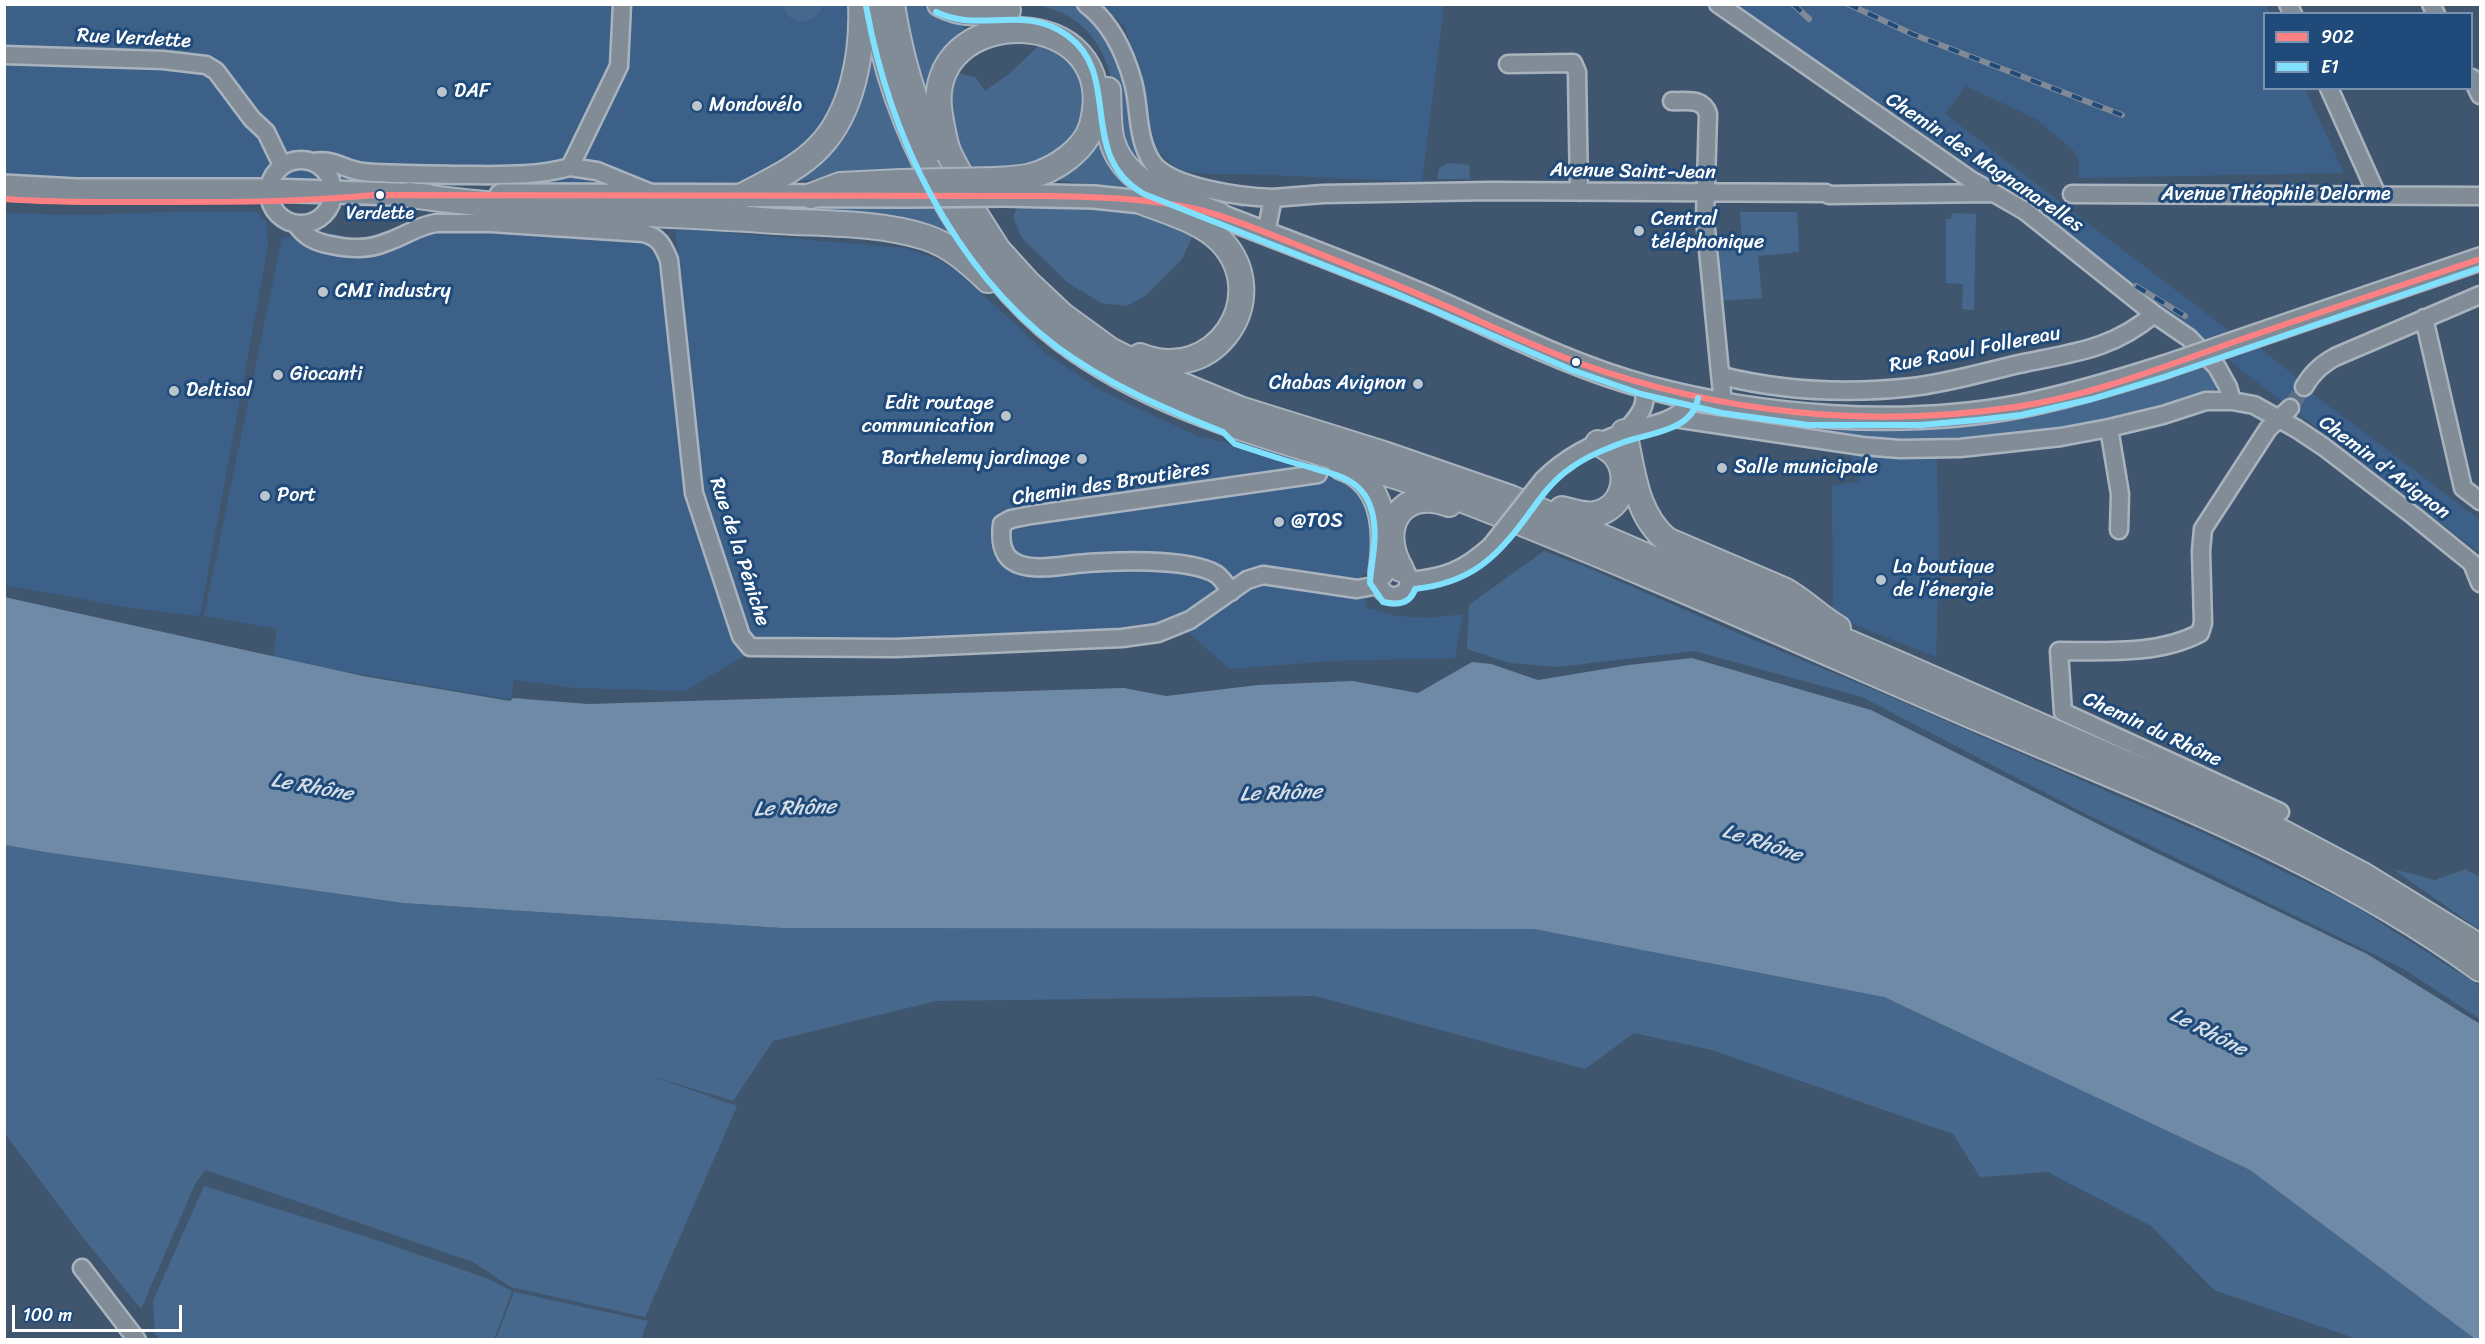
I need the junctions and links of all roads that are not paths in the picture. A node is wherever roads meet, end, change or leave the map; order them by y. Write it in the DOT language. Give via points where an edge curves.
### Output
graph roads {
  1 [pos="622,4"];
  2 [pos="861,4"];
  3 [pos="875,4"];
  4 [pos="892,4"];
  5 [pos="940,4"];
  6 [pos="1086,4"];
  7 [pos="1718,4"];
  8 [pos="4,55"];
  9 [pos="1508,64"];
  10 [pos="2473,80"];
  11 [pos="2330,90"];
  12 [pos="2481,94"];
  13 [pos="1672,101"];
  14 [pos="314,162"];
  15 [pos="282,165"];
  16 [pos="570,167"];
  17 [pos="360,172"];
  18 [pos="4,186"];
  19 [pos="999,188"];
  20 [pos="1579,192"];
  21 [pos="1992,193"];
  22 [pos="1706,194"];
  23 [pos="2072,194"];
  24 [pos="410,195"];
  25 [pos="2377,195"];
  26 [pos="269,196"];
  27 [pos="658,196"];
  28 [pos="742,196"];
  29 [pos="811,196"];
  30 [pos="2481,196"];
  31 [pos="330,198"];
  32 [pos="1273,198"];
  33 [pos="4,199"];
  34 [pos="1143,202"];
  35 [pos="1219,215"];
  36 [pos="296,224"];
  37 [pos="1266,233"];
  38 [pos="334,245"];
  39 [pos="995,245"];
  40 [pos="2481,259"];
  41 [pos="2481,295"];
  42 [pos="2154,314"];
  43 [pos="2424,318"];
  44 [pos="1103,366"];
  45 [pos="1722,376"];
  46 [pos="1644,386"];
  47 [pos="2304,387"];
  48 [pos="1689,397"];
  49 [pos="2232,401"];
  50 [pos="1723,404"];
  51 [pos="1644,410"];
  52 [pos="2284,413"];
  53 [pos="1668,420"];
  54 [pos="1228,424"];
  55 [pos="2109,428"];
  56 [pos="1624,432"];
  57 [pos="1598,443"];
  58 [pos="1318,474"];
  59 [pos="1511,498"];
  60 [pos="2481,501"];
  61 [pos="2119,530"];
  62 [pos="1618,562"];
  63 [pos="1393,577"];
  64 [pos="2481,583"];
  65 [pos="1231,592"];
  66 [pos="1899,664"];
  67 [pos="2280,812"];
  68 [pos="2481,947"];
  69 [pos="2481,969"];
  70 [pos="82,1268"];
  71 [pos="137,1340"];
  1 -- 16 [label="street" via="618,66"];
  2 -- 28 [label="highway" via="854,76 834,127 820,147 802,162"];
  3 -- 44 [label="highway" via="905,120 952,210 996,275 1019,299 1064,340"];
  4 -- 39 [label="highway" via="905,64 932,141"];
  5 -- 35 [label="highway" via="976,13 1034,11 1071,27 1087,41 1104,70 1118,157 1145,184"];
  6 -- 32 [label="street, Avenue Saint-Jean" via="1118,40 1133,82 1141,132 1153,162 1179,180 1237,196"];
  7 -- 21 [label="street, Chemin des Magnanarelles"];
  8 -- 15 [label="street, Rue Verdette" via="206,65 216,71 266,132"];
  9 -- 20 [label="street" via="1573,63 1577,72"];
  10 -- 12 [label="street"];
  11 -- 25 [label="street"];
  13 -- 22 [label="street" via="1700,102 1708,114"];
  14 -- 15 [label="street" via="292,160"];
  14 -- 17 [label="street" via="334,162"];
  14 -- 31 [label="street" via="323,168"];
  15 -- 26 [label="street" via="273,176"];
  16 -- 17 [label="street" via="540,174"];
  16 -- 27 [label="street" via="597,171"];
  17 -- 31 [label="street"];
  18 -- 26 [label="main road"];
  19 -- 29 [label="highway, bridge" via="840,185"];
  19 -- 34 [label="main road"];
  19 -- 39 [label="highway" via="1045,171 1067,158 1091,129 1096,105 1091,68 1082,54 1062,35 1025,21 1000,22 968,37 949,58 939,87 948,149 984,215"];
  20 -- 22 [label="street, Avenue Saint-Jean"];
  20 -- 32 [label="street, Avenue Saint-Jean" via="1323,194"];
  21 -- 22 [label="street, Avenue Saint-Jean"];
  21 -- 42 [label="street, Chemin des Magnanarelles" via="2025,211"];
  22 -- 45 [label="street" via="1705,219"];
  23 -- 25 [label="street, Avenue Théophile Delorme"];
  24 -- 27 [label="main road"];
  24 -- 31 [label="main road"];
  24 -- 44 [label="highway" via="472,204 706,216 905,232 957,252 1053,342 1085,363"];
  25 -- 30 [label="street, Avenue Théophile Delorme"];
  26 -- 31 [label="main road"];
  26 -- 33 [label="main road" via="78,202"];
  26 -- 36 [label="street" via="275,212"];
  27 -- 28 [label="main road"];
  28 -- 29 [label="main road"];
  31 -- 36 [label="street" via="310,222"];
  31 -- 38 [label="street" via="326,232"];
  32 -- 37 [label="street"];
  34 -- 35 [label="main road"];
  34 -- 39 [label="highway" via="1204,228 1224,243 1234,261 1241,289 1237,312 1224,338 1205,354 1179,362 1157,362 1131,352 1092,327 1049,293 1014,257"];
  35 -- 37 [label="main road"];
  36 -- 38 [label="street" via="304,235"];
  37 -- 46 [label="main road" via="1576,362"];
  38 -- 65 [label="street, Rue de la Péniche" via="368,248 436,223 563,226 655,236 669,260 694,493 741,636 750,647 896,648 1122,638 1158,633 1190,620"];
  39 -- 59 [label="highway" via="1062,315 1110,350 1167,379 1240,409"];
  40 -- 50 [label="main road, bridge" via="2164,368 2019,406 1910,416 1808,416"];
  41 -- 43 [label="street"];
  42 -- 45 [label="street, Rue Raoul Follereau" via="2138,328 2102,346 1914,387 1812,389"];
  42 -- 49 [label="street, Chemin des Magnanarelles" via="2189,338 2217,367"];
  43 -- 47 [label="street" via="2329,360 2310,376"];
  43 -- 60 [label="street" via="2463,488"];
  44 -- 54 [label="highway" via="1148,391"];
  45 -- 50 [label="street"];
  46 -- 48 [label="main road"];
  46 -- 51 [label="street"];
  48 -- 50 [label="main road"];
  48 -- 53 [label="street" via="1688,404"];
  49 -- 52 [label="street, Chemin d'Avignon"];
  49 -- 55 [label="street, Chemin d'Avignon" via="2206,401"];
  51 -- 53 [label="street"];
  51 -- 56 [label="street"];
  52 -- 64 [label="street, Chemin d'Avignon" via="2472,563"];
  52 -- 67 [label="street, Chemin du Rhône" via="2268,429 2203,529 2200,633 2168,646 2060,651 2063,712"];
  53 -- 55 [label="street, Chemin d'Avignon" via="1900,450 2014,443"];
  53 -- 56 [label="street"];
  54 -- 62 [label="highway" via="1447,494"];
  54 -- 63 [label="highway" via="1239,436 1344,467 1362,478 1381,511 1385,551"];
  55 -- 61 [label="street" via="2120,494"];
  56 -- 57 [label="street"];
  56 -- 66 [label="highway" via="1643,509 1667,540 1784,590 1828,622"];
  57 -- 59 [label="highway" via="1611,451 1623,472 1622,490 1612,507 1584,515"];
  57 -- 63 [label="street, bridge" via="1573,455 1544,480 1474,562 1432,580"];
  58 -- 65 [label="street, Chemin des Broutières" via="1030,515 1002,524 1000,540 1004,553 1020,565 1048,567 1125,561 1198,567 1217,575"];
  59 -- 66 [label="highway"];
  62 -- 63 [label="highway" via="1425,499 1403,508 1392,528"];
  62 -- 69 [label="highway" via="2255,839 2410,921"];
  63 -- 65 [label="street" via="1357,589 1263,575 1247,580"];
  66 -- 68 [label="highway" via="2276,829 2361,874"];
  70 -- 71 [label="street"];
}
